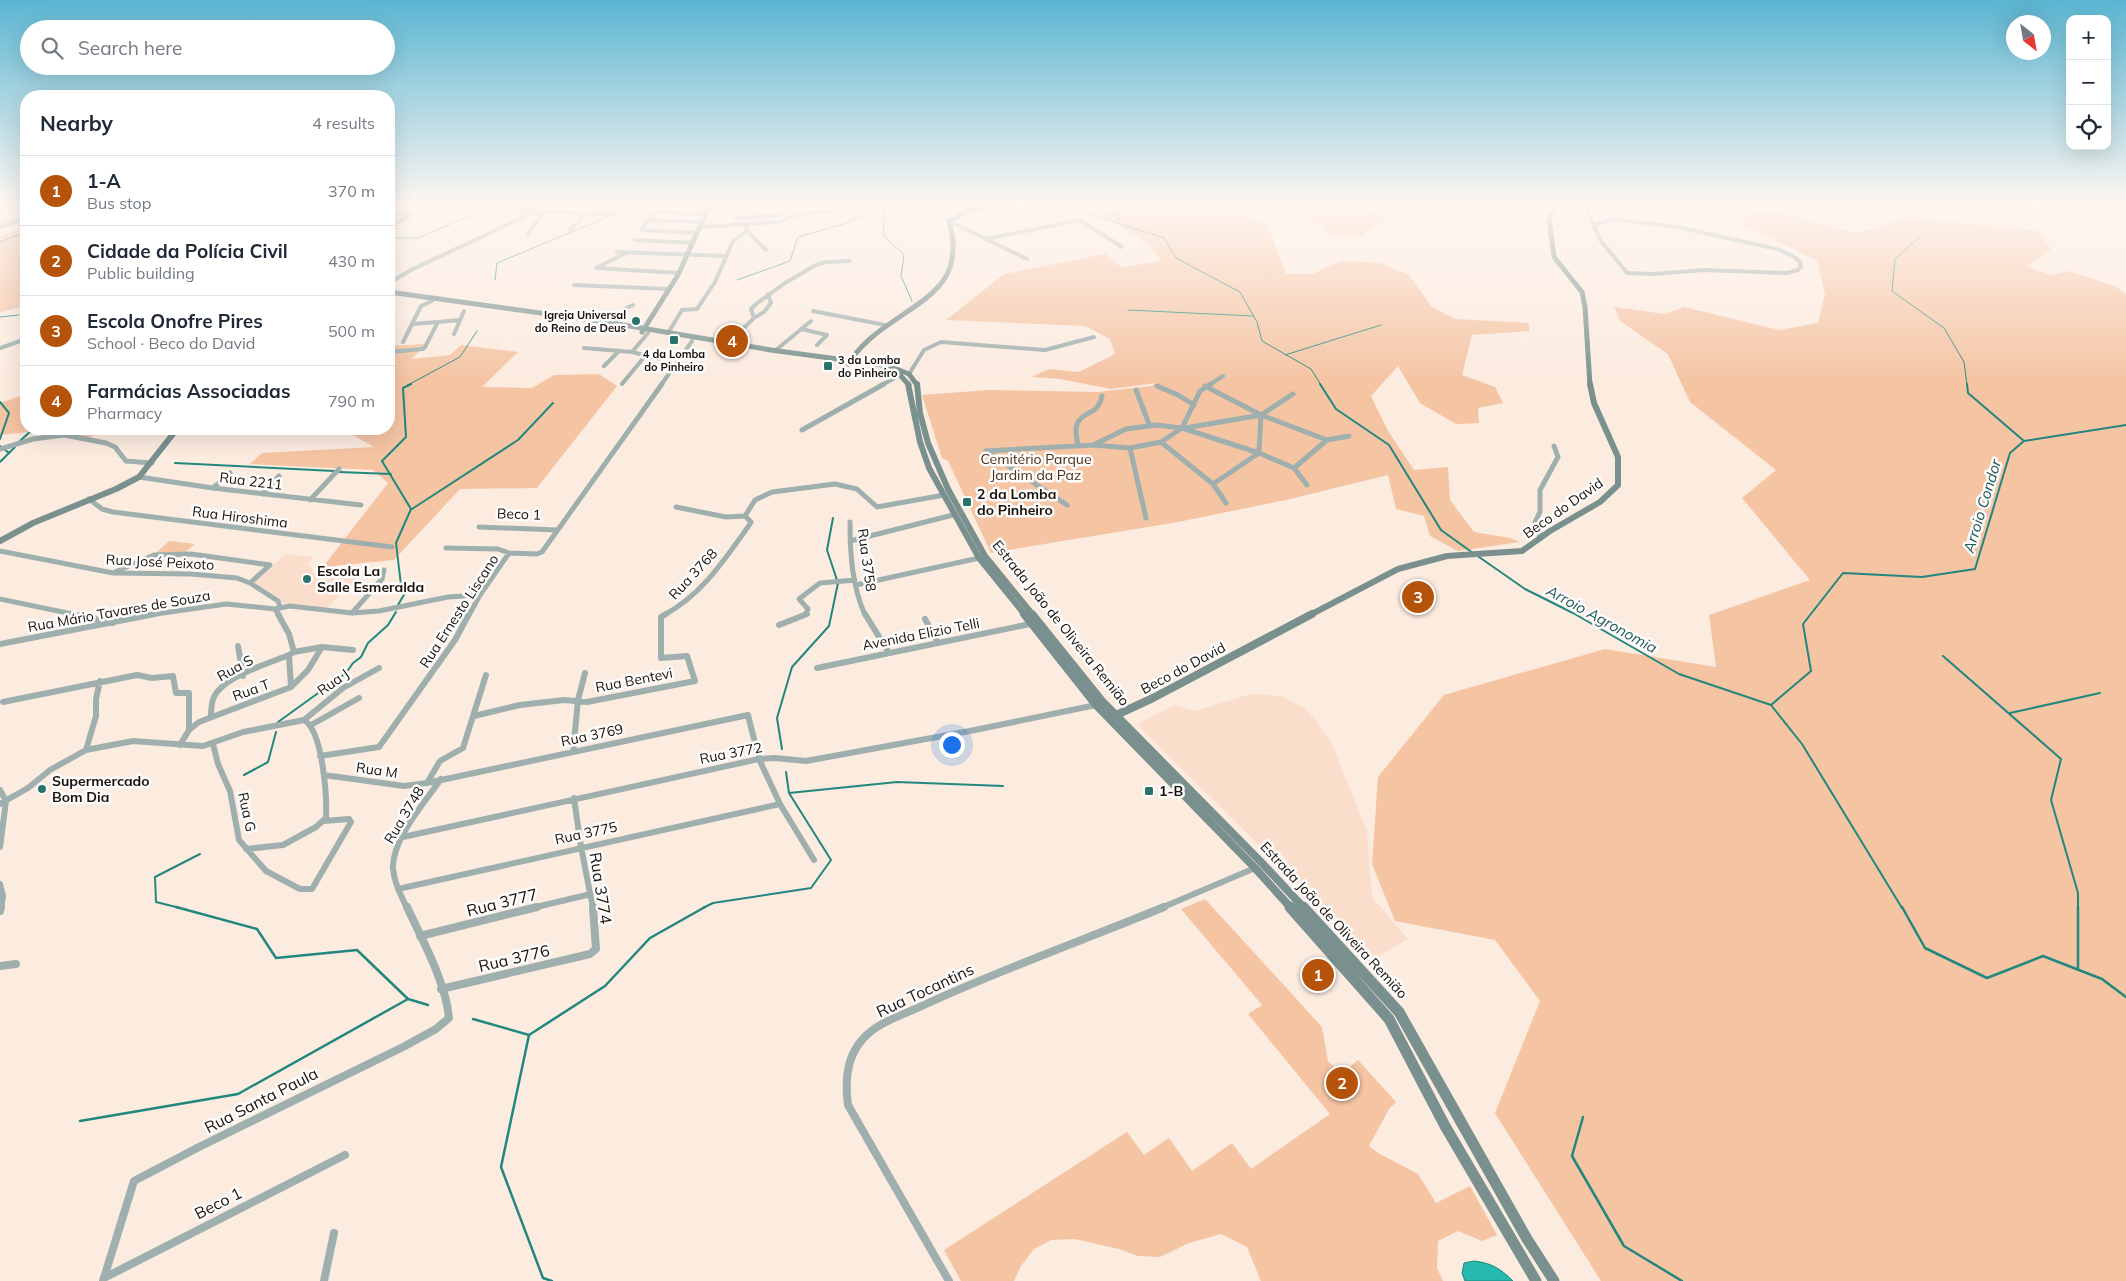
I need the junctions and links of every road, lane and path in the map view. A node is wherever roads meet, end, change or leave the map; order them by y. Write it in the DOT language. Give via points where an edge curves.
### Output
graph roads {
  1 [pos="424,264"];
  2 [pos="602,264"];
  3 [pos="683,264"];
  4 [pos="723,264"];
  5 [pos="819,264"];
  6 [pos="949,264"];
  7 [pos="1559,264"];
  8 [pos="1620,264"];
  9 [pos="1800,264"];
  10 [pos="679,273"];
  11 [pos="395,280"];
  12 [pos="574,285"];
  13 [pos="670,289"];
  14 [pos="395,294"];
  15 [pos="768,294"];
  16 [pos="395,297"];
  17 [pos="422,301"];
  18 [pos="634,305"];
  19 [pos="813,310"];
  20 [pos="464,311"];
  21 [pos="754,318"];
  22 [pos="460,320"];
  23 [pos="811,321"];
  24 [pos="438,322"];
  25 [pos="605,323"];
  26 [pos="614,323"];
  27 [pos="412,324"];
  28 [pos="885,326"];
  29 [pos="801,329"];
  30 [pos="645,331"];
  31 [pos="668,332"];
  32 [pos="454,334"];
  33 [pos="1094,337"];
  34 [pos="20,341"];
  35 [pos="692,341"];
  36 [pos="403,342"];
  37 [pos="727,344"];
  38 [pos="817,345"];
  39 [pos="0,348"];
  40 [pos="584,348"];
  41 [pos="776,350"];
  42 [pos="395,351"];
  43 [pos="619,351"];
  44 [pos="632,352"];
  45 [pos="645,356"];
  46 [pos="660,359"];
  47 [pos="849,362"];
  48 [pos="604,366"];
  49 [pos="913,368"];
  50 [pos="900,372"];
  51 [pos="909,374"];
  52 [pos="1223,376"];
  53 [pos="622,384"];
  54 [pos="1157,386"];
  55 [pos="1205,386"];
  56 [pos="1136,390"];
  57 [pos="1293,394"];
  58 [pos="1102,396"];
  59 [pos="1194,405"];
  60 [pos="1261,415"];
  61 [pos="1149,424"];
  62 [pos="1182,428"];
  63 [pos="802,430"];
  64 [pos="173,435"];
  65 [pos="1349,436"];
  66 [pos="1327,440"];
  67 [pos="1161,442"];
  68 [pos="1093,445"];
  69 [pos="1078,446"];
  70 [pos="1554,446"];
  71 [pos="1130,448"];
  72 [pos="0,449"];
  73 [pos="1258,453"];
  74 [pos="936,460"];
  75 [pos="152,463"];
  76 [pos="928,465"];
  77 [pos="940,467"];
  78 [pos="1294,468"];
  79 [pos="339,469"];
  80 [pos="230,474"];
  81 [pos="280,476"];
  82 [pos="139,477"];
  83 [pos="1213,484"];
  84 [pos="1307,485"];
  85 [pos="213,488"];
  86 [pos="262,494"];
  87 [pos="944,495"];
  88 [pos="89,499"];
  89 [pos="310,500"];
  90 [pos="1226,503"];
  91 [pos="361,505"];
  92 [pos="1067,505"];
  93 [pos="676,507"];
  94 [pos="954,515"];
  95 [pos="745,516"];
  96 [pos="1146,518"];
  97 [pos="850,522"];
  98 [pos="480,527"];
  99 [pos="557,530"];
  100 [pos="4,536"];
  101 [pos="1541,538"];
  102 [pos="0,541"];
  103 [pos="850,541"];
  104 [pos="392,547"];
  105 [pos="446,548"];
  106 [pos="0,551"];
  107 [pos="509,553"];
  108 [pos="979,558"];
  109 [pos="384,570"];
  110 [pos="113,573"];
  111 [pos="250,583"];
  112 [pos="856,583"];
  113 [pos="480,596"];
  114 [pos="0,598"];
  115 [pos="278,608"];
  116 [pos="352,614"];
  117 [pos="925,619"];
  118 [pos="113,623"];
  119 [pos="1030,624"];
  120 [pos="779,625"];
  121 [pos="938,643"];
  122 [pos="0,644"];
  123 [pos="238,646"];
  124 [pos="322,647"];
  125 [pos="353,650"];
  126 [pos="291,653"];
  127 [pos="889,653"];
  128 [pos="379,668"];
  129 [pos="817,668"];
  130 [pos="585,673"];
  131 [pos="486,674"];
  132 [pos="243,676"];
  133 [pos="100,681"];
  134 [pos="695,682"];
  135 [pos="290,687"];
  136 [pos="358,698"];
  137 [pos="578,700"];
  138 [pos="2,702"];
  139 [pos="1096,705"];
  140 [pos="474,716"];
  141 [pos="211,717"];
  142 [pos="1112,717"];
  143 [pos="304,720"];
  144 [pos="311,725"];
  145 [pos="189,730"];
  146 [pos="213,744"];
  147 [pos="180,745"];
  148 [pos="86,750"];
  149 [pos="573,752"];
  150 [pos="320,756"];
  151 [pos="759,759"];
  152 [pos="324,775"];
  153 [pos="441,779"];
  154 [pos="427,783"];
  155 [pos="0,790"];
  156 [pos="574,798"];
  157 [pos="3,803"];
  158 [pos="780,804"];
  159 [pos="324,821"];
  160 [pos="403,837"];
  161 [pos="0,847"];
  162 [pos="581,847"];
  163 [pos="246,849"];
  164 [pos="814,860"];
  165 [pos="1255,868"];
  166 [pos="0,884"];
  167 [pos="398,889"];
  168 [pos="591,894"];
  169 [pos="0,911"];
  170 [pos="420,936"];
  171 [pos="593,952"];
  172 [pos="16,964"];
  173 [pos="0,966"];
  174 [pos="435,972"];
  175 [pos="442,988"];
  176 [pos="345,1155"];
  177 [pos="334,1233"];
  178 [pos="103,1279"];
  179 [pos="324,1281"];
  180 [pos="949,1281"];
  181 [pos="1536,1281"];
  182 [pos="1554,1281"];
  1 -- 11 [label="street"];
  2 -- 10 [label="street" via="596,268"];
  3 -- 10 [label="main road"];
  4 -- 31 [label="street" via="697,309 683,309"];
  5 -- 15 [label="street"];
  6 -- 28 [label="main road" via="943,282 933,295"];
  7 -- 101 [label="main road, Beco do David" via="1582,292 1588,377 1594,403 1618,457 1619,483 1600,502"];
  8 -- 9 [label="street" via="1627,273 1653,274 1704,270 1787,273 1798,270"];
  10 -- 13 [label="main road"];
  12 -- 13 [label="street"];
  13 -- 30 [label="main road"];
  14 -- 17 [label="main road"];
  15 -- 21 [label="street" via="751,309"];
  15 -- 21 [label="street" via="771,303"];
  16 -- 17 [label="main road"];
  17 -- 25 [label="main road"];
  17 -- 25 [label="main road"];
  17 -- 27 [label="street"];
  18 -- 26 [label="street" via="624,309"];
  19 -- 28 [label="street"];
  20 -- 22 [label="street"];
  21 -- 37 [label="street"];
  22 -- 24 [label="street"];
  22 -- 32 [label="street"];
  23 -- 29 [label="street"];
  24 -- 27 [label="street"];
  24 -- 42 [label="street" via="423,349"];
  25 -- 26 [label="main road"];
  25 -- 30 [label="main road"];
  26 -- 30 [label="main road"];
  27 -- 36 [label="street"];
  28 -- 47 [label="main road"];
  29 -- 38 [label="street" via="827,335"];
  29 -- 41 [label="street"];
  30 -- 31 [label="main road"];
  30 -- 35 [label="main road"];
  30 -- 44 [label="street"];
  31 -- 37 [label="main road"];
  33 -- 49 [label="street" via="1045,350 942,342 920,352"];
  34 -- 39 [label="street"];
  35 -- 37 [label="main road"];
  35 -- 99 [label="street, Rua Ernesto Liscano"];
  37 -- 41 [label="main road"];
  37 -- 47 [label="main road"];
  40 -- 43 [label="street"];
  41 -- 47 [label="main road"];
  43 -- 44 [label="street"];
  43 -- 48 [label="street"];
  44 -- 45 [label="street"];
  45 -- 46 [label="street"];
  45 -- 53 [label="street"];
  47 -- 50 [label="main road" via="889,366"];
  49 -- 50 [label="street"];
  49 -- 51 [label="street"];
  50 -- 51 [label="main road"];
  50 -- 63 [label="street"];
  50 -- 76 [label="main road, Estrada João de Oliveira Remião" via="911,389 920,442"];
  51 -- 74 [label="main road, Estrada João de Oliveira Remião" via="917,384 920,413"];
  52 -- 55 [label="street"];
  54 -- 59 [label="street"];
  55 -- 59 [label="street"];
  55 -- 60 [label="street"];
  56 -- 61 [label="street"];
  57 -- 60 [label="street"];
  58 -- 69 [label="street" via="1099,407 1078,422"];
  59 -- 62 [label="street"];
  60 -- 62 [label="street"];
  60 -- 66 [label="street"];
  60 -- 73 [label="street"];
  61 -- 62 [label="street"];
  61 -- 68 [label="street" via="1115,431"];
  62 -- 67 [label="street"];
  62 -- 73 [label="street"];
  64 -- 75 [label="main road"];
  65 -- 66 [label="street"];
  66 -- 78 [label="street"];
  67 -- 71 [label="street"];
  67 -- 83 [label="street"];
  68 -- 69 [label="street"];
  68 -- 71 [label="street"];
  69 -- 92 [label="street" via="986,451"];
  70 -- 101 [label="street" via="1558,457 1540,490 1540,512 1535,522"];
  71 -- 96 [label="street"];
  72 -- 75 [label="street" via="33,439 64,435 115,447 126,462"];
  73 -- 78 [label="street"];
  73 -- 83 [label="street"];
  74 -- 76 [label="main road"];
  74 -- 77 [label="main road, Estrada João de Oliveira Remião"];
  75 -- 82 [label="main road"];
  76 -- 77 [label="main road"];
  76 -- 87 [label="main road, Estrada João de Oliveira Remião"];
  77 -- 142 [label="main road, Estrada João de Oliveira Remião" via="948,489 985,556"];
  78 -- 84 [label="street"];
  79 -- 89 [label="street"];
  80 -- 85 [label="street"];
  81 -- 86 [label="street"];
  82 -- 85 [label="street, Rua 2211"];
  82 -- 88 [label="main road"];
  83 -- 90 [label="street"];
  85 -- 86 [label="street, Rua 2211"];
  86 -- 89 [label="street, Rua 2211"];
  87 -- 94 [label="main road, Estrada João de Oliveira Remião"];
  87 -- 95 [label="street" via="877,507 853,487 835,484 803,487 761,496"];
  88 -- 100 [label="main road"];
  88 -- 104 [label="street, Rua Hiroshima" via="102,509 113,512"];
  89 -- 91 [label="street, Rua 2211"];
  93 -- 95 [label="street" via="726,517"];
  94 -- 103 [label="street"];
  94 -- 108 [label="main road, Estrada João de Oliveira Remião"];
  95 -- 134 [label="street, Rua 3768" via="751,522 725,560 686,603 661,617 661,658 687,656"];
  97 -- 103 [label="street, Rua 3758"];
  98 -- 99 [label="street, Beco 1"];
  99 -- 107 [label="street, Rua Ernesto Liscano" via="540,554"];
  100 -- 102 [label="main road"];
  101 -- 142 [label="main road, Beco do David" via="1522,551 1446,556 1398,569"];
  103 -- 112 [label="street, Rua 3758"];
  105 -- 107 [label="street" via="498,549"];
  106 -- 110 [label="street, Rua José Peixoto"];
  107 -- 113 [label="street, Rua Ernesto Liscano"];
  108 -- 112 [label="street"];
  108 -- 119 [label="main road, Estrada João de Oliveira Remião"];
  109 -- 116 [label="street" via="382,579"];
  110 -- 111 [label="street, Rua José Peixoto" via="226,576"];
  110 -- 111 [label="street" via="154,555 191,554 270,565"];
  111 -- 115 [label="street, Rua José Peixoto" via="278,601"];
  112 -- 120 [label="street" via="817,584 799,599 808,609 807,614"];
  112 -- 127 [label="street, Rua 3758" via="866,615"];
  113 -- 116 [label="street, Rua Mário Tavares de Souza" via="448,596"];
  113 -- 150 [label="street, Rua Ernesto Liscano" via="455,640 379,747"];
  114 -- 118 [label="street"];
  115 -- 116 [label="street, Rua Mário Tavares de Souza"];
  115 -- 118 [label="street, Rua Mário Tavares de Souza" via="226,604"];
  115 -- 126 [label="street, Rua José Peixoto" via="292,640"];
  117 -- 121 [label="street"];
  118 -- 122 [label="street, Rua Mário Tavares de Souza"];
  119 -- 121 [label="street, Avenida Elizio Telli"];
  119 -- 139 [label="main road, Estrada João de Oliveira Remião"];
  121 -- 127 [label="street, Avenida Elizio Telli"];
  123 -- 132 [label="street"];
  124 -- 125 [label="street, Rua S"];
  124 -- 126 [label="street, Rua S"];
  124 -- 135 [label="street, Rua T" via="308,670"];
  126 -- 132 [label="street, Rua S"];
  126 -- 135 [label="street, Rua José Peixoto"];
  127 -- 129 [label="street, Avenida Elizio Telli"];
  128 -- 143 [label="street, Rua J" via="343,688"];
  130 -- 137 [label="street"];
  131 -- 140 [label="street, Rua 3748"];
  132 -- 141 [label="street, Rua S" via="214,697"];
  133 -- 138 [label="street"];
  133 -- 145 [label="street" via="137,675 152,678 173,676 176,693 189,693"];
  133 -- 148 [label="street" via="96,716"];
  134 -- 137 [label="street, Rua Bentevi" via="587,702"];
  135 -- 141 [label="street, Rua T"];
  136 -- 144 [label="street"];
  137 -- 140 [label="street, Rua Bentevi" via="520,705"];
  137 -- 149 [label="street"];
  139 -- 142 [label="main road, Estrada João de Oliveira Remião"];
  139 -- 151 [label="street, Rua 3772" via="806,761"];
  140 -- 154 [label="street, Rua 3748" via="463,748 437,762"];
  141 -- 145 [label="street, Rua T"];
  142 -- 165 [label="main road, Estrada João de Oliveira Remião"];
  142 -- 182 [label="main road, Estrada João de Oliveira Remião" via="1260,861 1399,1012"];
  143 -- 144 [label="street"];
  143 -- 146 [label="street" via="243,732"];
  144 -- 150 [label="street"];
  145 -- 147 [label="street, Rua T"];
  146 -- 147 [label="street"];
  146 -- 163 [label="street, Rua G" via="230,791 239,840"];
  147 -- 148 [label="street" via="133,741"];
  148 -- 157 [label="street"];
  149 -- 151 [label="street, Rua 3769" via="748,715"];
  149 -- 153 [label="street, Rua 3769"];
  150 -- 152 [label="street"];
  151 -- 156 [label="street, Rua 3772"];
  151 -- 158 [label="street"];
  152 -- 154 [label="street, Rua M" via="404,786"];
  152 -- 159 [label="street" via="327,813"];
  153 -- 154 [label="street, Rua 3748"];
  153 -- 160 [label="street, Rua 3748"];
  155 -- 157 [label="street"];
  156 -- 160 [label="street, Rua 3772"];
  156 -- 162 [label="street, Rua 3774"];
  157 -- 161 [label="street"];
  158 -- 162 [label="street, Rua 3775"];
  158 -- 164 [label="street"];
  159 -- 163 [label="street" via="284,845"];
  159 -- 163 [label="street, Rua G" via="348,819 351,822 312,890 300,889 274,876"];
  160 -- 167 [label="street, Rua 3748" via="394,856"];
  162 -- 167 [label="street, Rua 3775"];
  162 -- 168 [label="street, Rua 3774"];
  165 -- 180 [label="street, Rua Tocantins" via="1136,919 968,984 868,1033 846,1072 848,1105"];
  165 -- 181 [label="main road, Estrada João de Oliveira Remião" via="1389,1019 1445,1126"];
  166 -- 169 [label="street" via="3,896"];
  167 -- 170 [label="street, Rua 3748"];
  168 -- 170 [label="street, Rua 3777"];
  168 -- 171 [label="street, Rua 3774" via="596,949"];
  170 -- 174 [label="street, Rua 3748"];
  171 -- 175 [label="street, Rua 3776"];
  172 -- 173 [label="street"];
  174 -- 175 [label="street, Rua Santa Paula"];
  175 -- 178 [label="street, Rua Santa Paula" via="449,1014 444,1025 134,1181"];
  176 -- 178 [label="street, Beco 1"];
  177 -- 179 [label="street"];
}
